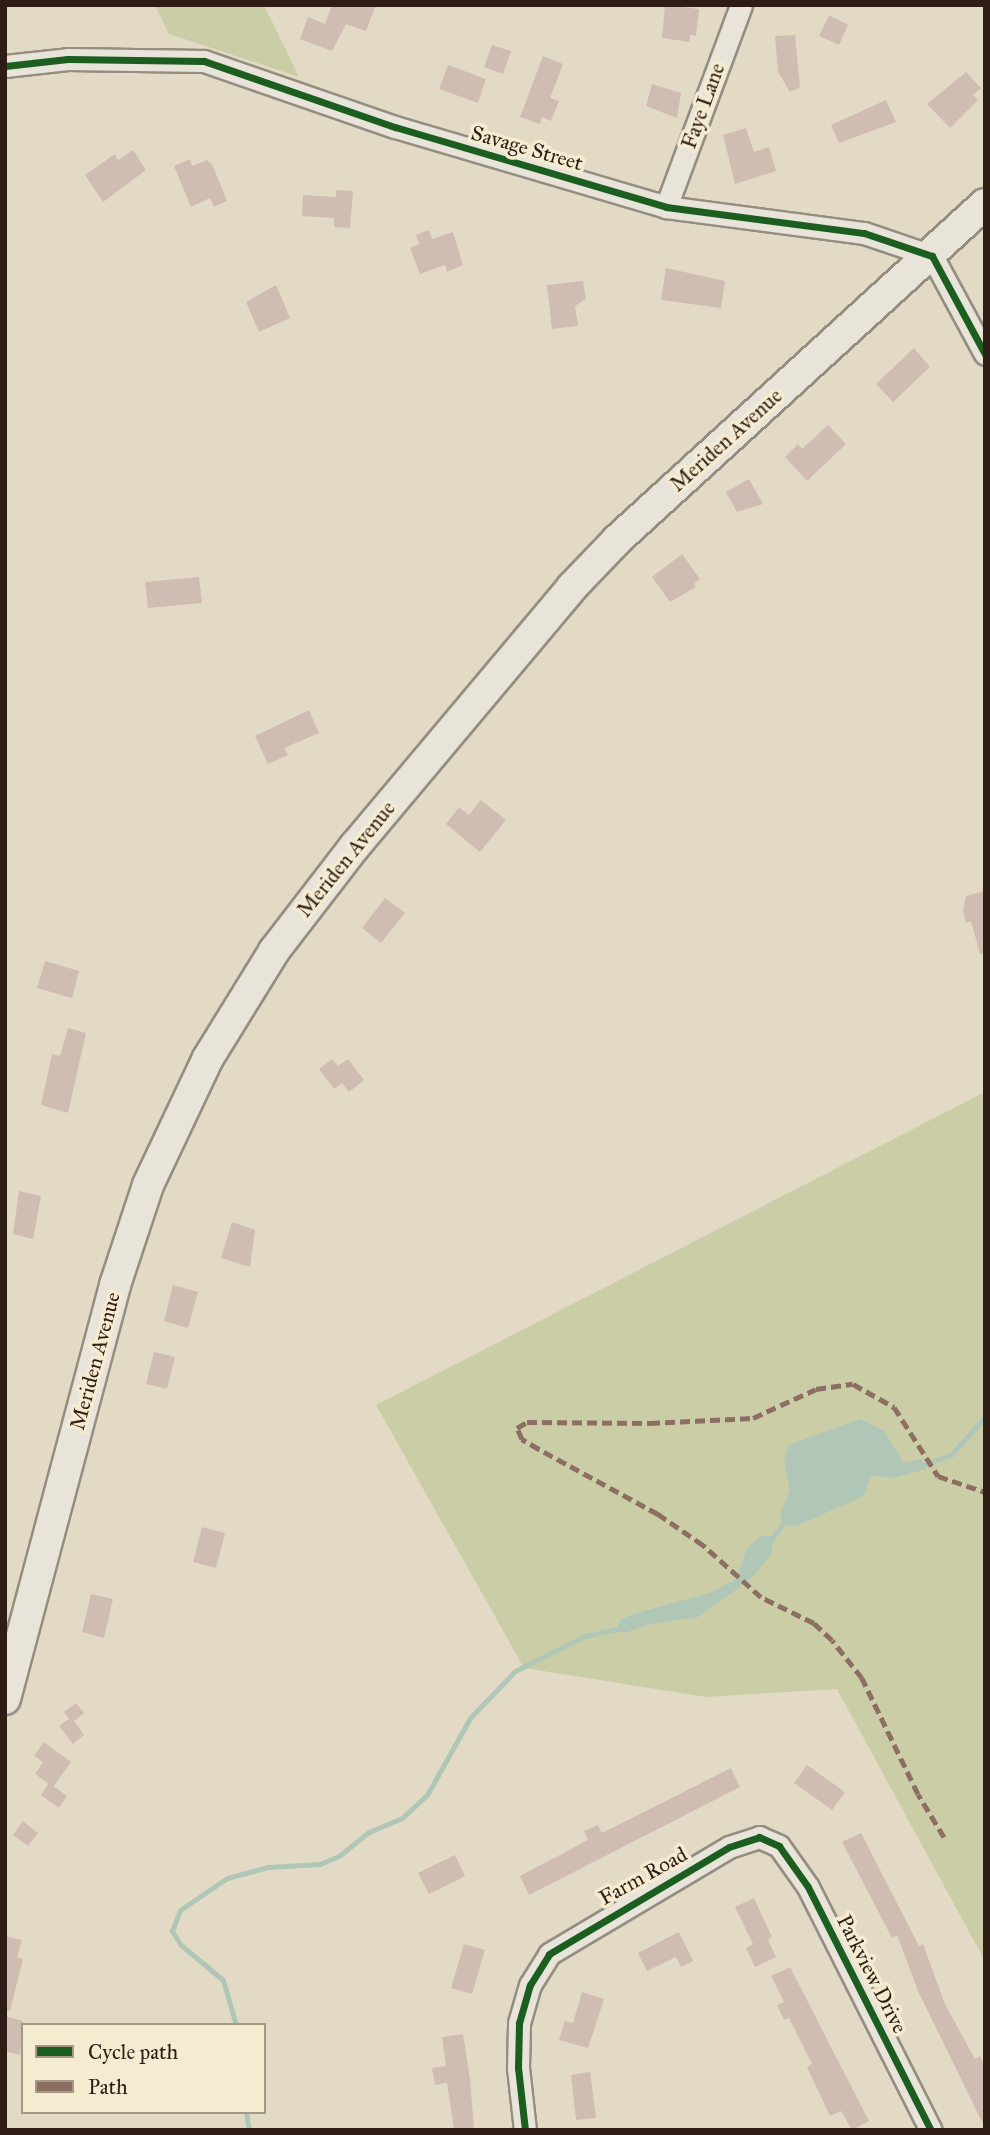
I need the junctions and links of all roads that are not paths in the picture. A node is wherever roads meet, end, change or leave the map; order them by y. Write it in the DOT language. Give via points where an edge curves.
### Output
graph roads {
  1 [pos="741,5"];
  2 [pos="5,66"];
  3 [pos="985,204"];
  4 [pos="666,206"];
  5 [pos="932,256"];
  6 [pos="985,354"];
  7 [pos="5,1699"];
  8 [pos="772,1839"];
  9 [pos="525,2130"];
  10 [pos="931,2130"];
  1 -- 4 [label="street, Faye Lane"];
  2 -- 4 [label="street, Savage Street" via="68,59 204,61 395,127"];
  3 -- 5 [label="main road, Meriden Avenue"];
  4 -- 5 [label="street, Savage Street" via="864,233"];
  5 -- 6 [label="street"];
  5 -- 7 [label="main road, Meriden Avenue" via="711,453 581,577 494,677 274,951 208,1058 148,1185 109,1308"];
  8 -- 9 [label="street, Farm Road" via="759,1837 729,1847 573,1936 541,1965 519,2023 518,2068"];
  8 -- 10 [label="street, Parkview Drive" via="808,1887"];
}
